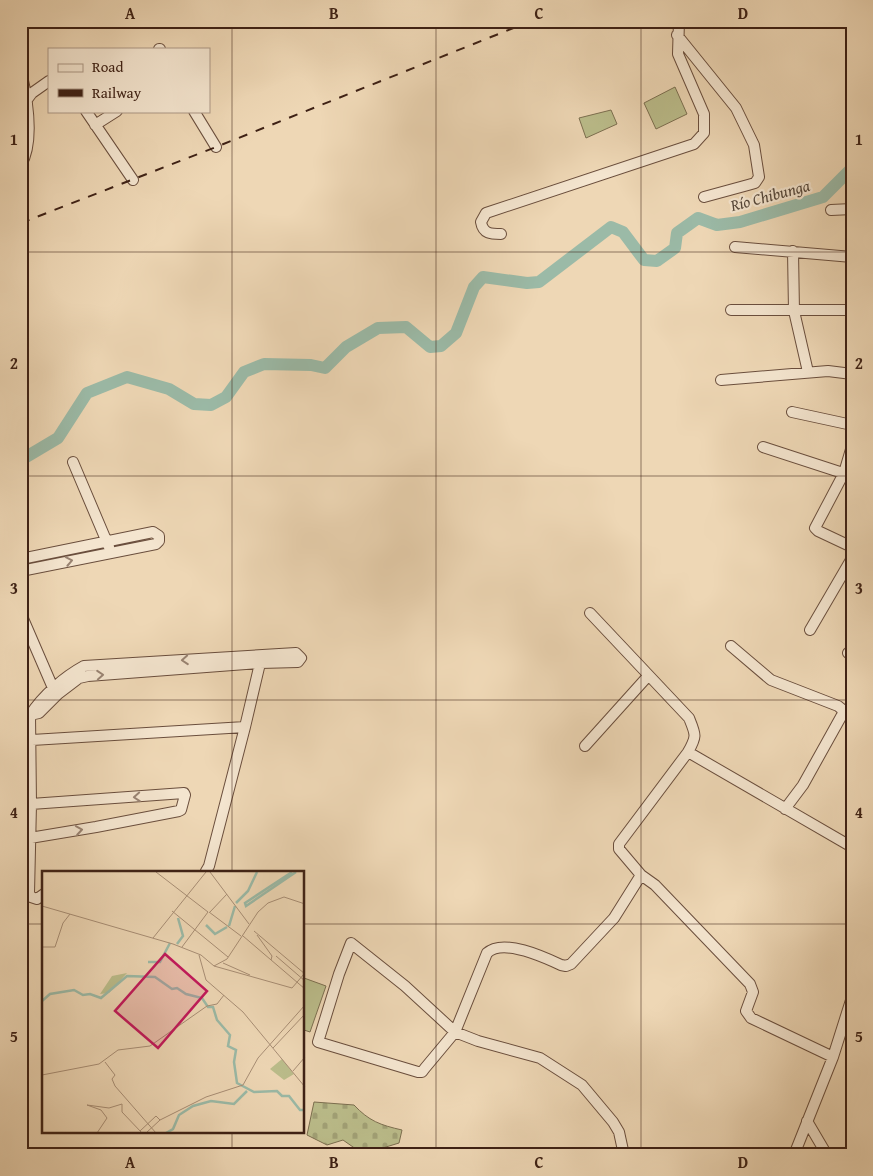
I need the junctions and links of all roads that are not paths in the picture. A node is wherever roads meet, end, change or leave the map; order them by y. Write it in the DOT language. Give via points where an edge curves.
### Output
graph roads {
  1 [pos="678,21"];
  2 [pos="677,35"];
  3 [pos="21,71"];
  4 [pos="48,82"];
  5 [pos="25,108"];
  6 [pos="87,112"];
  7 [pos="115,112"];
  8 [pos="195,112"];
  9 [pos="95,125"];
  10 [pos="216,147"];
  11 [pos="21,165"];
  12 [pos="133,180"];
  13 [pos="704,197"];
  14 [pos="852,208"];
  15 [pos="831,210"];
  16 [pos="501,234"];
  17 [pos="735,247"];
  18 [pos="793,251"];
  19 [pos="852,257"];
  20 [pos="731,310"];
  21 [pos="852,310"];
  22 [pos="794,311"];
  23 [pos="808,372"];
  24 [pos="852,374"];
  25 [pos="721,380"];
  26 [pos="792,412"];
  27 [pos="852,425"];
  28 [pos="852,446"];
  29 [pos="763,447"];
  30 [pos="72,462"];
  31 [pos="848,475"];
  32 [pos="106,542"];
  33 [pos="852,547"];
  34 [pos="111,553"];
  35 [pos="852,558"];
  36 [pos="21,559"];
  37 [pos="21,571"];
  38 [pos="590,613"];
  39 [pos="21,614"];
  40 [pos="810,630"];
  41 [pos="731,646"];
  42 [pos="261,659"];
  43 [pos="648,676"];
  44 [pos="53,688"];
  45 [pos="26,714"];
  46 [pos="245,727"];
  47 [pos="32,740"];
  48 [pos="586,746"];
  49 [pos="688,752"];
  50 [pos="31,804"];
  51 [pos="785,809"];
  52 [pos="30,838"];
  53 [pos="852,847"];
  54 [pos="206,871"];
  55 [pos="641,875"];
  56 [pos="42,895"];
  57 [pos="852,997"];
  58 [pos="455,1032"];
  59 [pos="833,1057"];
  60 [pos="807,1121"];
  61 [pos="624,1155"];
  62 [pos="794,1155"];
  63 [pos="827,1155"];
  1 -- 2 [label="street"];
  2 -- 13 [label="street" via="736,108 754,145 760,177 755,183"];
  2 -- 16 [label="street" via="678,54 704,114 704,133 694,144 486,213 481,222 484,231"];
  3 -- 5 [label="street"];
  4 -- 5 [label="street" via="32,93"];
  5 -- 11 [label="street" via="29,144"];
  6 -- 9 [label="street"];
  7 -- 9 [label="street"];
  8 -- 10 [label="street"];
  9 -- 12 [label="street"];
  14 -- 15 [label="street"];
  17 -- 18 [label="street"];
  18 -- 19 [label="street"];
  18 -- 22 [label="street"];
  20 -- 22 [label="street"];
  21 -- 22 [label="street"];
  22 -- 23 [label="street"];
  23 -- 24 [label="street"];
  23 -- 25 [label="street"];
  26 -- 27 [label="street"];
  28 -- 31 [label="street"];
  29 -- 31 [label="street"];
  30 -- 32 [label="street"];
  31 -- 33 [label="street" via="816,528"];
  32 -- 34 [label="street"];
  32 -- 34 [label="street" via="153,532 159,536 156,544"];
  32 -- 36 [label="street"];
  37 -- 34 [label="street, one-way"];
  35 -- 40 [label="street"];
  38 -- 43 [label="street"];
  39 -- 44 [label="street"];
  41 -- 51 [label="street" via="771,680 843,710 803,785"];
  42 -- 44 [label="street, one-way" via="84,666"];
  45 -- 42 [label="street, one-way" via="39,713 79,678"];
  42 -- 46 [label="street"];
  43 -- 48 [label="street"];
  43 -- 49 [label="street" via="689,718 696,735"];
  44 -- 45 [label="street"];
  45 -- 47 [label="street"];
  46 -- 47 [label="street"];
  46 -- 54 [label="street"];
  47 -- 50 [label="street"];
  49 -- 51 [label="street"];
  49 -- 55 [label="street" via="619,844 619,849"];
  50 -- 52 [label="street"];
  52 -- 50 [label="street, one-way" via="179,812 185,795"];
  51 -- 53 [label="street"];
  52 -- 56 [label="street" via="29,893 37,899"];
  55 -- 58 [label="street" via="614,918 572,964 561,965 530,951 491,949"];
  55 -- 59 [label="street" via="655,885 750,984 753,992 746,1011 751,1018"];
  57 -- 59 [label="street"];
  58 -- 58 [label="street" via="426,1068 418,1072 318,1042 351,943"];
  58 -- 61 [label="street" via="540,1058 582,1085 614,1122"];
  59 -- 60 [label="street"];
  60 -- 62 [label="street"];
  60 -- 63 [label="street"];
}
